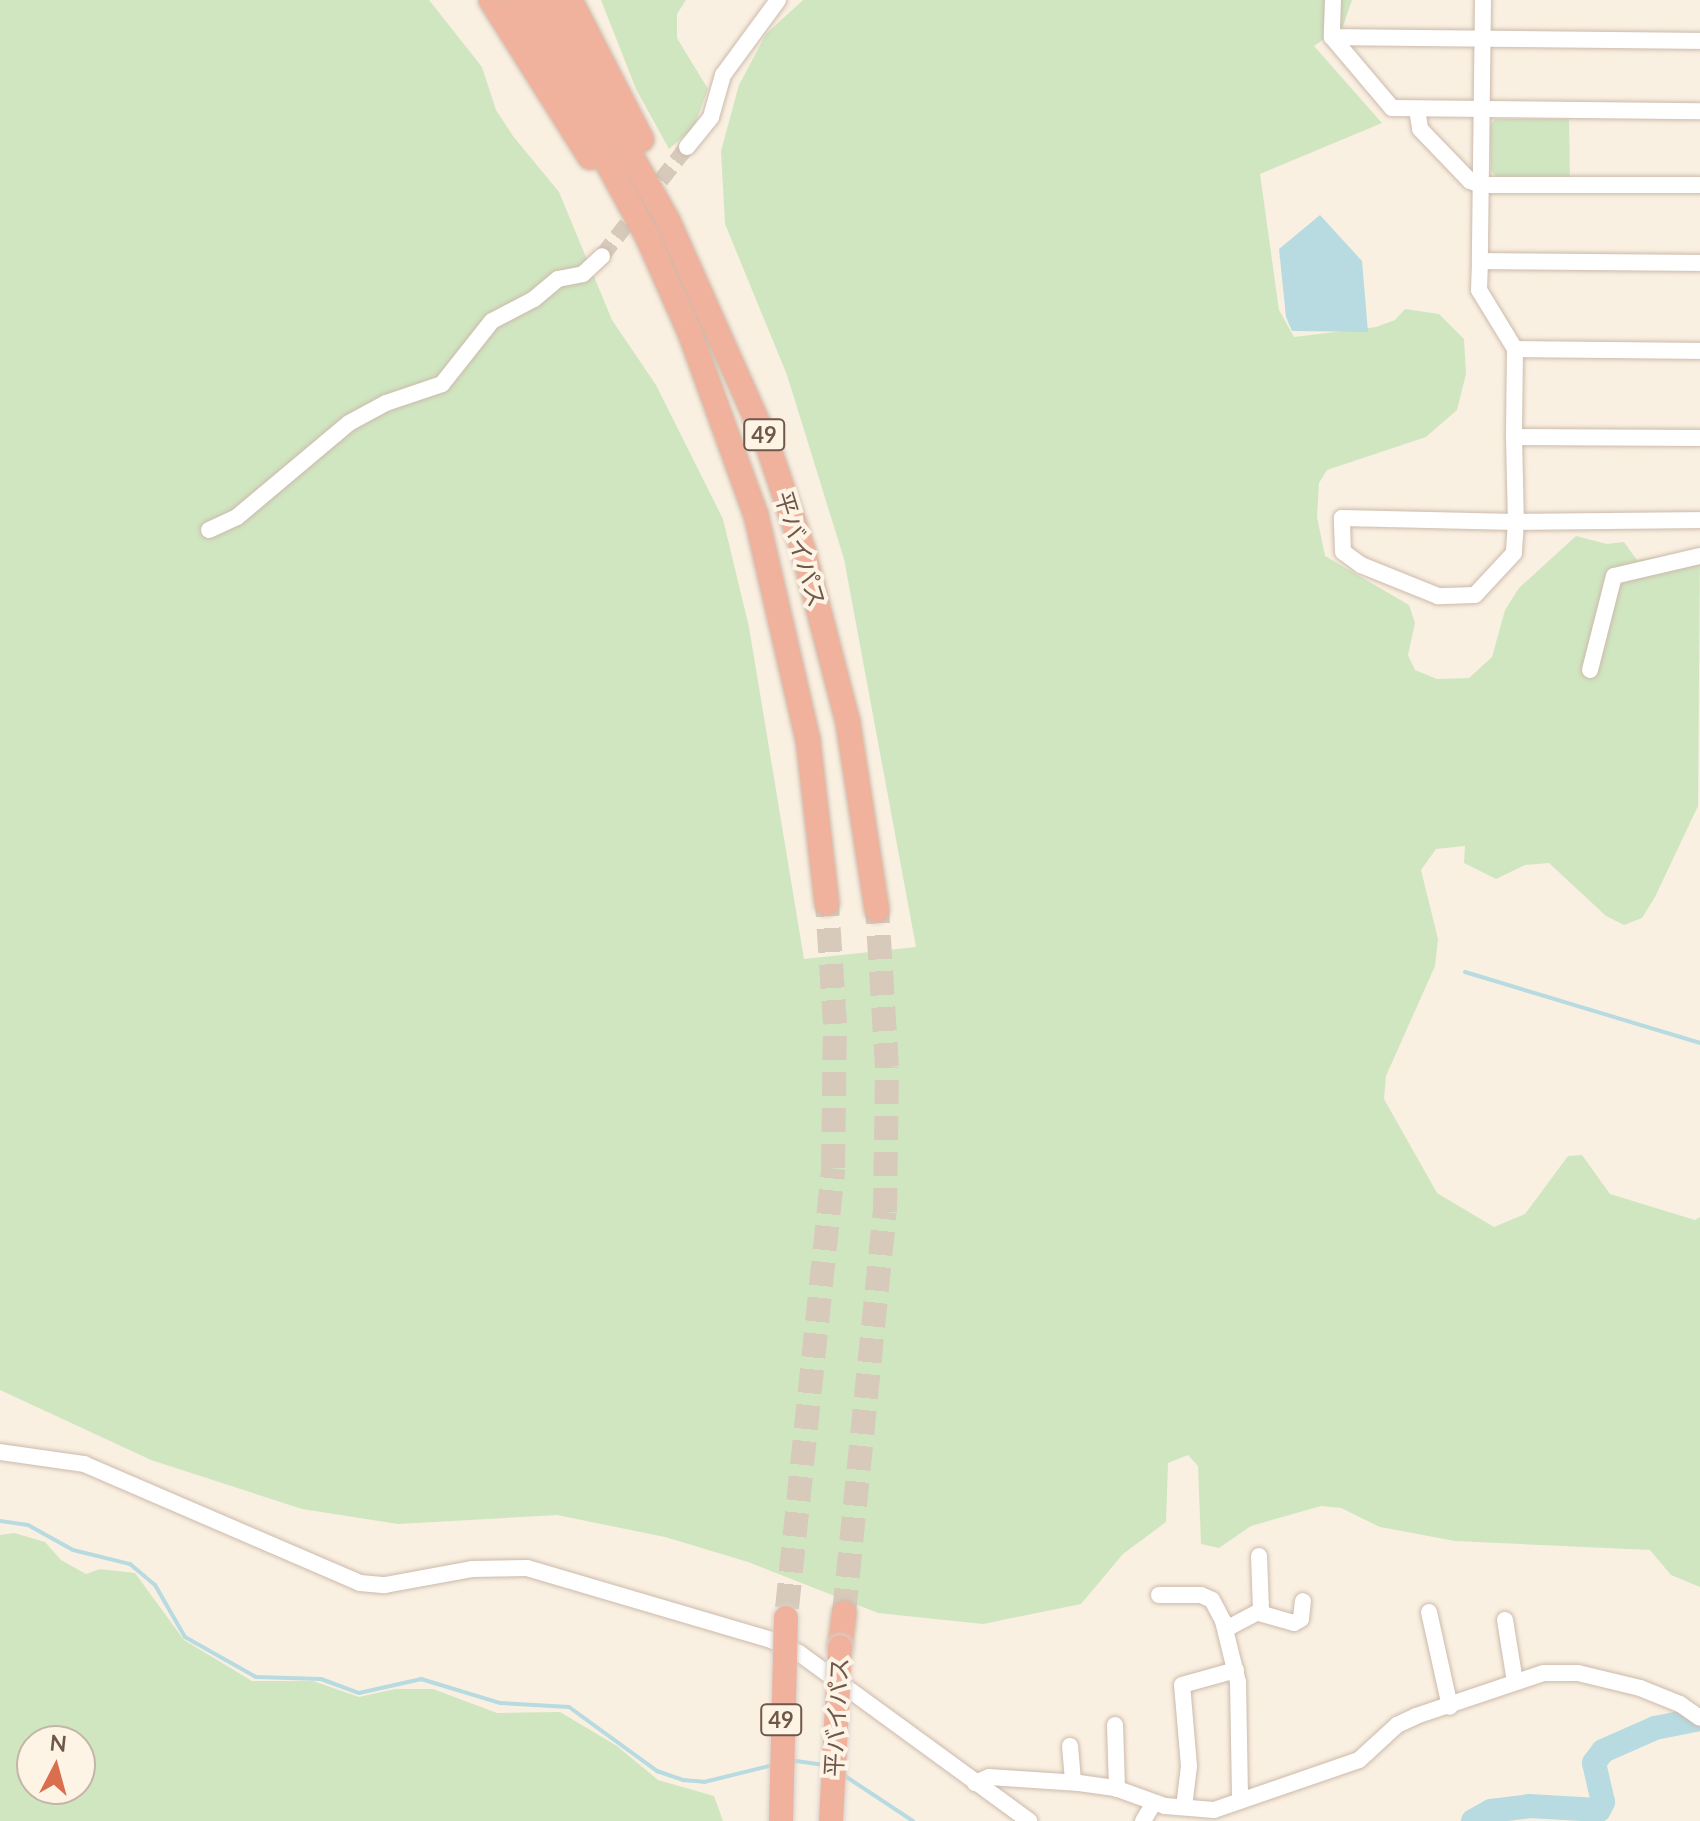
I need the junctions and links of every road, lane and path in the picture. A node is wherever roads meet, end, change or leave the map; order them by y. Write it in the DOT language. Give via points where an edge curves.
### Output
graph roads {
  1 [pos="491,0"];
  2 [pos="519,0"];
  3 [pos="543,0"];
  4 [pos="570,0"];
  5 [pos="778,0"];
  6 [pos="1333,0"];
  7 [pos="1483,0"];
  8 [pos="1332,37"];
  9 [pos="1482,39"];
  10 [pos="1700,41"];
  11 [pos="1417,109"];
  12 [pos="1482,110"];
  13 [pos="1700,111"];
  14 [pos="687,147"];
  15 [pos="1481,185"];
  16 [pos="1700,185"];
  17 [pos="602,256"];
  18 [pos="1480,261"];
  19 [pos="1700,263"];
  20 [pos="1515,349"];
  21 [pos="1700,351"];
  22 [pos="709,382"];
  23 [pos="1514,437"];
  24 [pos="1700,438"];
  25 [pos="1700,520"];
  26 [pos="1516,522"];
  27 [pos="209,530"];
  28 [pos="803,550"];
  29 [pos="1700,556"];
  30 [pos="1590,670"];
  31 [pos="827,903"];
  32 [pos="877,910"];
  33 [pos="0,1452"];
  34 [pos="1259,1556"];
  35 [pos="1159,1595"];
  36 [pos="1303,1601"];
  37 [pos="1429,1612"];
  38 [pos="787,1613"];
  39 [pos="844,1613"];
  40 [pos="1259,1613"];
  41 [pos="1505,1620"];
  42 [pos="1226,1629"];
  43 [pos="1236,1670"];
  44 [pos="1667,1680"];
  45 [pos="1515,1682"];
  46 [pos="1669,1699"];
  47 [pos="1450,1707"];
  48 [pos="1700,1718"];
  49 [pos="1115,1725"];
  50 [pos="1070,1746"];
  51 [pos="1073,1782"];
  52 [pos="975,1783"];
  53 [pos="1117,1789"];
  54 [pos="1240,1801"];
  55 [pos="1154,1803"];
  56 [pos="1184,1807"];
  57 [pos="781,1821"];
  58 [pos="831,1821"];
  59 [pos="1029,1821"];
  60 [pos="1143,1821"];
  1 -- 22 [label="highway" via="614,198"];
  2 -- 22 [label="highway, 平バイパス / 49" via="648,238"];
  3 -- 28 [label="highway, 平バイパス / 49" via="701,286 762,429"];
  4 -- 28 [label="highway" via="707,274 753,388"];
  5 -- 14 [label="street" via="723,75 711,117"];
  6 -- 8 [label="street"];
  7 -- 9 [label="street"];
  8 -- 9 [label="street"];
  8 -- 11 [label="street" via="1384,103"];
  9 -- 10 [label="street"];
  9 -- 12 [label="street"];
  11 -- 12 [label="street"];
  11 -- 15 [label="street" via="1420,129 1470,181"];
  12 -- 13 [label="street"];
  12 -- 15 [label="street"];
  15 -- 16 [label="street"];
  15 -- 18 [label="street"];
  17 -- 27 [label="street" via="583,274 558,279 492,321 442,384 386,403 349,423 237,517"];
  18 -- 19 [label="street"];
  18 -- 20 [label="street" via="1479,290"];
  20 -- 21 [label="street"];
  20 -- 23 [label="street"];
  22 -- 31 [label="highway, 平バイパス / 49" via="756,515 798,686 816,790"];
  23 -- 24 [label="street"];
  23 -- 26 [label="street"];
  25 -- 26 [label="street"];
  26 -- 26 [label="street" via="1514,553 1475,595 1421,592 1361,565 1343,552 1341,539 1342,518"];
  28 -- 32 [label="highway, 平バイパス / 49" via="848,723"];
  29 -- 30 [label="street" via="1614,576"];
  33 -- 52 [label="street" via="84,1464 360,1583 385,1585 472,1569 527,1568 771,1640 799,1653"];
  34 -- 40 [label="street"];
  35 -- 42 [label="street" via="1208,1597"];
  36 -- 40 [label="street" via="1301,1619 1294,1623"];
  37 -- 47 [label="street"];
  38 -- 57 [label="highway, 49, bridge"];
  39 -- 58 [label="highway, 平バイパス / 49, bridge"];
  40 -- 42 [label="street"];
  41 -- 45 [label="street"];
  42 -- 43 [label="street"];
  43 -- 54 [label="street"];
  43 -- 56 [label="street" via="1182,1685 1189,1758"];
  44 -- 46 [label="street"];
  45 -- 46 [label="street" via="1544,1673 1578,1673"];
  45 -- 47 [label="street"];
  46 -- 48 [label="street"];
  47 -- 54 [label="street" via="1397,1725 1359,1760"];
  49 -- 53 [label="street"];
  50 -- 51 [label="street"];
  51 -- 52 [label="street" via="989,1777"];
  51 -- 53 [label="street"];
  52 -- 59 [label="street"];
  53 -- 55 [label="street"];
  54 -- 56 [label="street" via="1214,1810"];
  55 -- 56 [label="street"];
  55 -- 60 [label="street"];
}
